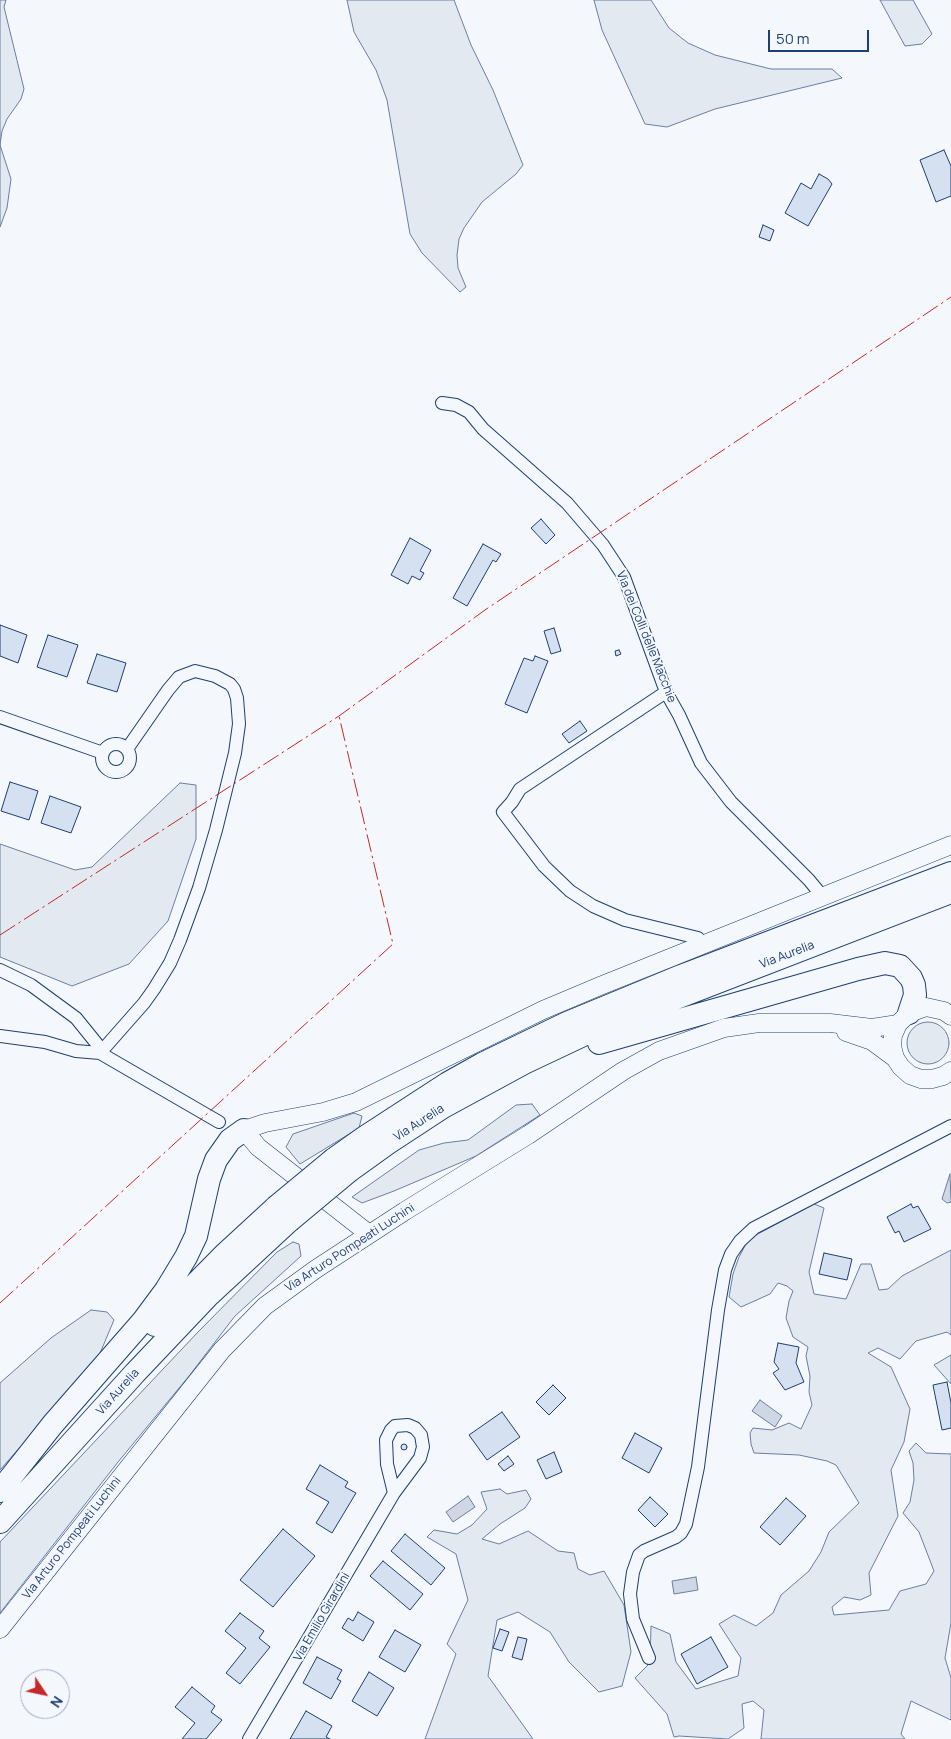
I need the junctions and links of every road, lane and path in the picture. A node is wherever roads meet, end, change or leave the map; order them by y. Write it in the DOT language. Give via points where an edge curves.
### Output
graph roads {
  1 [pos="442,403"];
  2 [pos="666,692"];
  3 [pos="0,717"];
  4 [pos="128,749"];
  5 [pos="103,753"];
  6 [pos="951,846"];
  7 [pos="951,873"];
  8 [pos="951,892"];
  9 [pos="823,897"];
  10 [pos="703,944"];
  11 [pos="0,970"];
  12 [pos="949,1013"];
  13 [pos="903,1018"];
  14 [pos="810,1023"];
  15 [pos="0,1036"];
  16 [pos="100,1053"];
  17 [pos="895,1058"];
  18 [pos="951,1071"];
  19 [pos="443,1107"];
  20 [pos="219,1122"];
  21 [pos="951,1126"];
  22 [pos="244,1130"];
  23 [pos="341,1165"];
  24 [pos="282,1214"];
  25 [pos="369,1234"];
  26 [pos="0,1493"];
  27 [pos="394,1494"];
  28 [pos="0,1522"];
  29 [pos="0,1629"];
  30 [pos="649,1658"];
  31 [pos="249,1739"];
  1 -- 2 [label="street, Via dei Colli delle Macchie" via="456,405 469,412 483,429 567,503 603,545 624,577"];
  2 -- 9 [label="street, Via dei Colli delle Macchie" via="695,752 715,783"];
  2 -- 10 [label="street" via="520,789 503,812 544,866 570,891 593,906 625,920 698,938"];
  3 -- 5 [label="street"];
  4 -- 5 [label="street" via="114,744"];
  4 -- 5 [label="street" via="130,763 120,772 111,772 104,766"];
  4 -- 16 [label="street" via="179,677 195,671 215,676 234,689 239,724 235,753 190,914 170,963 158,982"];
  6 -- 9 [label="street"];
  7 -- 23 [label="highway, Via Aurelia" via="567,1023 448,1083 400,1114"];
  8 -- 19 [label="highway, Via Aurelia" via="596,1030 524,1063"];
  9 -- 10 [label="street"];
  10 -- 22 [label="street" via="543,1010 356,1102"];
  11 -- 16 [label="street" via="32,985 76,1018 97,1044"];
  12 -- 13 [label="street, Via Arturo Pompeati Luchini" via="926,1007"];
  13 -- 14 [label="street, Via Arturo Pompeati Luchini" via="872,1028"];
  13 -- 17 [label="street" via="893,1035"];
  13 -- 19 [label="highway" via="915,995 914,985 900,966 885,963 617,1037"];
  14 -- 17 [label="street, Via Arturo Pompeati Luchini" via="872,1041"];
  14 -- 25 [label="street, Via Arturo Pompeati Luchini" via="759,1023 724,1028 659,1051"];
  15 -- 16 [label="street"];
  16 -- 20 [label="street"];
  17 -- 18 [label="street, Via Arturo Pompeati Luchini" via="901,1067 921,1079 932,1079"];
  19 -- 23 [label="highway, Via Aurelia" via="388,1143"];
  21 -- 30 [label="street" via="754,1228 731,1254 718,1310 698,1467 686,1524 676,1537 639,1555 633,1572 630,1594 633,1619"];
  22 -- 25 [label="street" via="258,1147"];
  22 -- 26 [label="highway" via="230,1140 216,1160 208,1179 196,1236 166,1290 53,1424"];
  23 -- 24 [label="highway, Via Aurelia, bridge"];
  24 -- 26 [label="highway, Via Aurelia" via="226,1253"];
  24 -- 28 [label="highway, Via Aurelia"];
  25 -- 29 [label="street, Via Arturo Pompeati Luchini" via="276,1296 233,1337"];
  27 -- 27 [label="street, Via Emilio Girardini" via="418,1462 422,1450 421,1435 408,1425 394,1426 386,1440 387,1464"];
  27 -- 31 [label="street, Via Emilio Girardini"];
}
